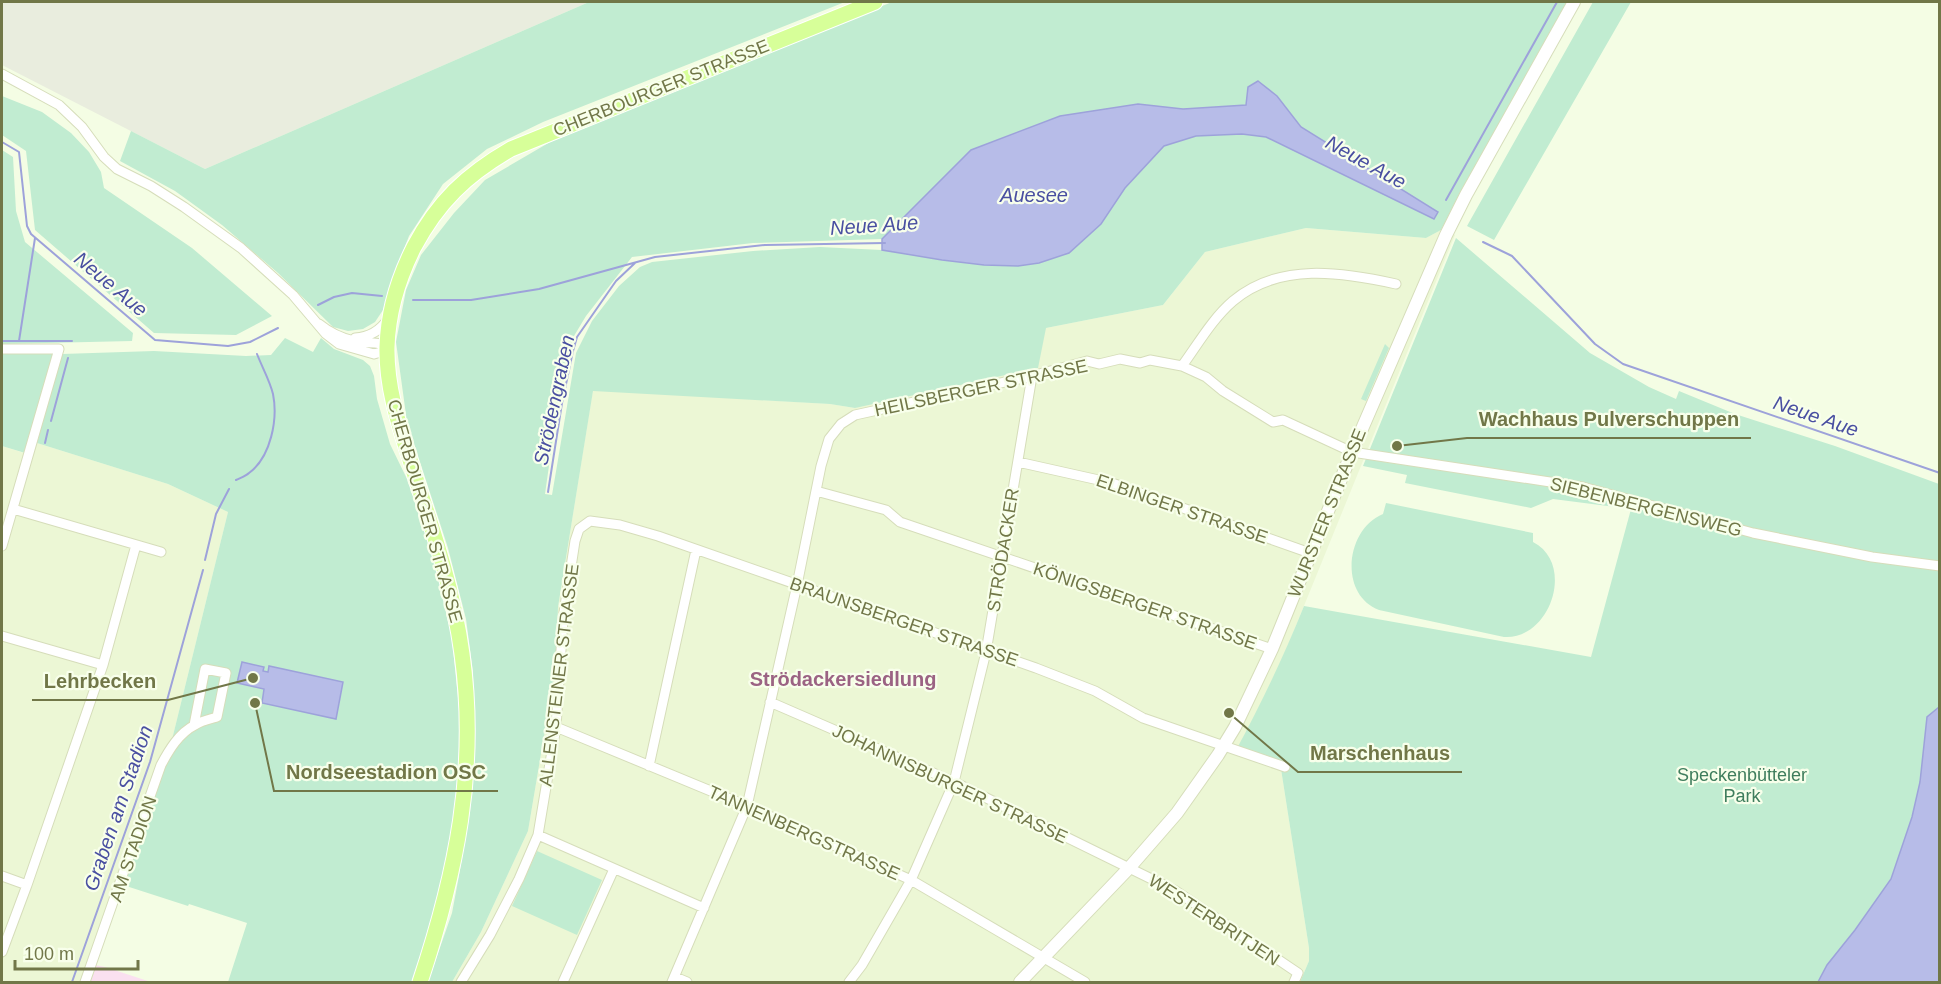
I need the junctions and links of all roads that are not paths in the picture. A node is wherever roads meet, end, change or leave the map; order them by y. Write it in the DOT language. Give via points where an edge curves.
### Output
graph roads {
  1 [pos="875,2"];
  2 [pos="1574,2"];
  3 [pos="2,74"];
  4 [pos="1396,284"];
  5 [pos="392,311"];
  6 [pos="319,324"];
  7 [pos="342,338"];
  8 [pos="387,348"];
  9 [pos="2,349"];
  10 [pos="352,349"];
  11 [pos="1182,366"];
  12 [pos="1032,376"];
  13 [pos="390,383"];
  14 [pos="1352,452"];
  15 [pos="1017,462"];
  16 [pos="816,491"];
  17 [pos="13,509"];
  18 [pos="579,529"];
  19 [pos="136,545"];
  20 [pos="2,546"];
  21 [pos="696,549"];
  22 [pos="161,552"];
  23 [pos="1310,554"];
  24 [pos="1002,557"];
  25 [pos="1940,566"];
  26 [pos="796,585"];
  27 [pos="2,636"];
  28 [pos="1272,649"];
  29 [pos="986,652"];
  30 [pos="103,665"];
  31 [pos="770,702"];
  32 [pos="194,725"];
  33 [pos="556,727"];
  34 [pos="1225,745"];
  35 [pos="649,766"];
  36 [pos="1285,767"];
  37 [pos="954,782"];
  38 [pos="747,806"];
  39 [pos="538,835"];
  40 [pos="1130,867"];
  41 [pos="614,869"];
  42 [pos="2,876"];
  43 [pos="911,880"];
  44 [pos="27,885"];
  45 [pos="704,908"];
  46 [pos="2,952"];
  47 [pos="1043,957"];
  48 [pos="1296,978"];
  49 [pos="674,980"];
  50 [pos="85,982"];
  51 [pos="420,982"];
  52 [pos="461,982"];
  53 [pos="563,982"];
  54 [pos="687,982"];
  55 [pos="849,982"];
  56 [pos="1020,982"];
  57 [pos="1085,982"];
  1 -- 5 [label="main road, CHERBOURGER STRASSE" via="494,159 453,190 430,221 404,268"];
  2 -- 14 [label="street, WURSTER STRASSE" via="1462,202"];
  3 -- 6 [label="street" via="59,105 117,169 184,207 241,248"];
  4 -- 11 [label="street" via="1315,273 1263,282 1221,313"];
  5 -- 7 [label="street" via="384,326 373,334"];
  5 -- 8 [label="main road, CHERBOURGER STRASSE"];
  6 -- 7 [label="street"];
  6 -- 10 [label="street" via="339,345"];
  7 -- 8 [label="street" via="379,343"];
  8 -- 10 [label="street" via="374,354"];
  8 -- 13 [label="main road, CHERBOURGER STRASSE"];
  9 -- 17 [label="street" via="59,349"];
  10 -- 13 [label="street" via="381,364"];
  11 -- 12 [label="street, HEILSBERGER STRASSE" via="1150,360 1140,363 1120,359 1099,364 1087,361"];
  11 -- 14 [label="street, HEILSBERGER STRASSE" via="1206,377 1274,422 1282,420"];
  12 -- 15 [label="street, STRÖDACKER"];
  12 -- 16 [label="street, HEILSBERGER STRASSE" via="855,414 829,439"];
  13 -- 51 [label="main road, CHERBOURGER STRASSE" via="402,436 449,586 466,692 466,763 457,850"];
  14 -- 23 [label="street, WURSTER STRASSE"];
  14 -- 25 [label="street, SIEBENBERGENSWEG" via="1583,487 1753,533"];
  15 -- 23 [label="street, ELBINGER STRASSE" via="1112,483"];
  15 -- 24 [label="street, STRÖDACKER"];
  16 -- 24 [label="street, KÖNIGSBERGER STRASSE" via="886,510 900,522"];
  16 -- 26 [label="street"];
  17 -- 19 [label="street"];
  17 -- 20 [label="street"];
  18 -- 21 [label="street, BRAUNSBERGER STRASSE" via="590,521 620,525"];
  18 -- 33 [label="street, ALLENSTEINER STRASSE" via="563,619"];
  19 -- 22 [label="street"];
  19 -- 30 [label="street"];
  21 -- 26 [label="street, BRAUNSBERGER STRASSE"];
  21 -- 35 [label="street"];
  23 -- 28 [label="street, WURSTER STRASSE"];
  24 -- 28 [label="street, KÖNIGSBERGER STRASSE"];
  24 -- 29 [label="street, STRÖDACKER"];
  26 -- 29 [label="street, BRAUNSBERGER STRASSE"];
  26 -- 31 [label="street"];
  27 -- 30 [label="street"];
  28 -- 34 [label="street, WURSTER STRASSE"];
  29 -- 34 [label="street, BRAUNSBERGER STRASSE" via="1095,691 1143,718"];
  29 -- 37 [label="street, STRÖDACKER"];
  30 -- 44 [label="street"];
  31 -- 37 [label="street, JOHANNISBURGER STRASSE"];
  31 -- 38 [label="street"];
  32 -- 32 [label="street, AM STADION" via="218,717 226,673 206,669"];
  32 -- 50 [label="street, AM STADION" via="169,750 161,765"];
  33 -- 35 [label="street, TANNENBERGSTRASSE"];
  33 -- 39 [label="street, ALLENSTEINER STRASSE"];
  34 -- 36 [label="street, BRAUNSBERGER STRASSE"];
  34 -- 40 [label="street, WURSTER STRASSE" via="1177,813"];
  35 -- 38 [label="street, TANNENBERGSTRASSE"];
  37 -- 40 [label="street, JOHANNISBURGER STRASSE"];
  37 -- 43 [label="street, STRÖDACKER"];
  38 -- 43 [label="street, TANNENBERGSTRASSE"];
  38 -- 45 [label="street"];
  39 -- 41 [label="street"];
  39 -- 52 [label="street, ALLENSTEINER STRASSE" via="490,935"];
  40 -- 47 [label="street, WURSTER STRASSE"];
  40 -- 48 [label="street, WESTERBRITJEN" via="1176,891"];
  41 -- 45 [label="street"];
  41 -- 53 [label="street"];
  42 -- 44 [label="street"];
  43 -- 47 [label="street, TANNENBERGSTRASSE"];
  43 -- 55 [label="street, STRÖDACKER"];
  44 -- 46 [label="street"];
  45 -- 49 [label="street"];
  47 -- 56 [label="street, WURSTER STRASSE"];
  47 -- 57 [label="street, TANNENBERGSTRASSE"];
  49 -- 54 [label="street"];
}
